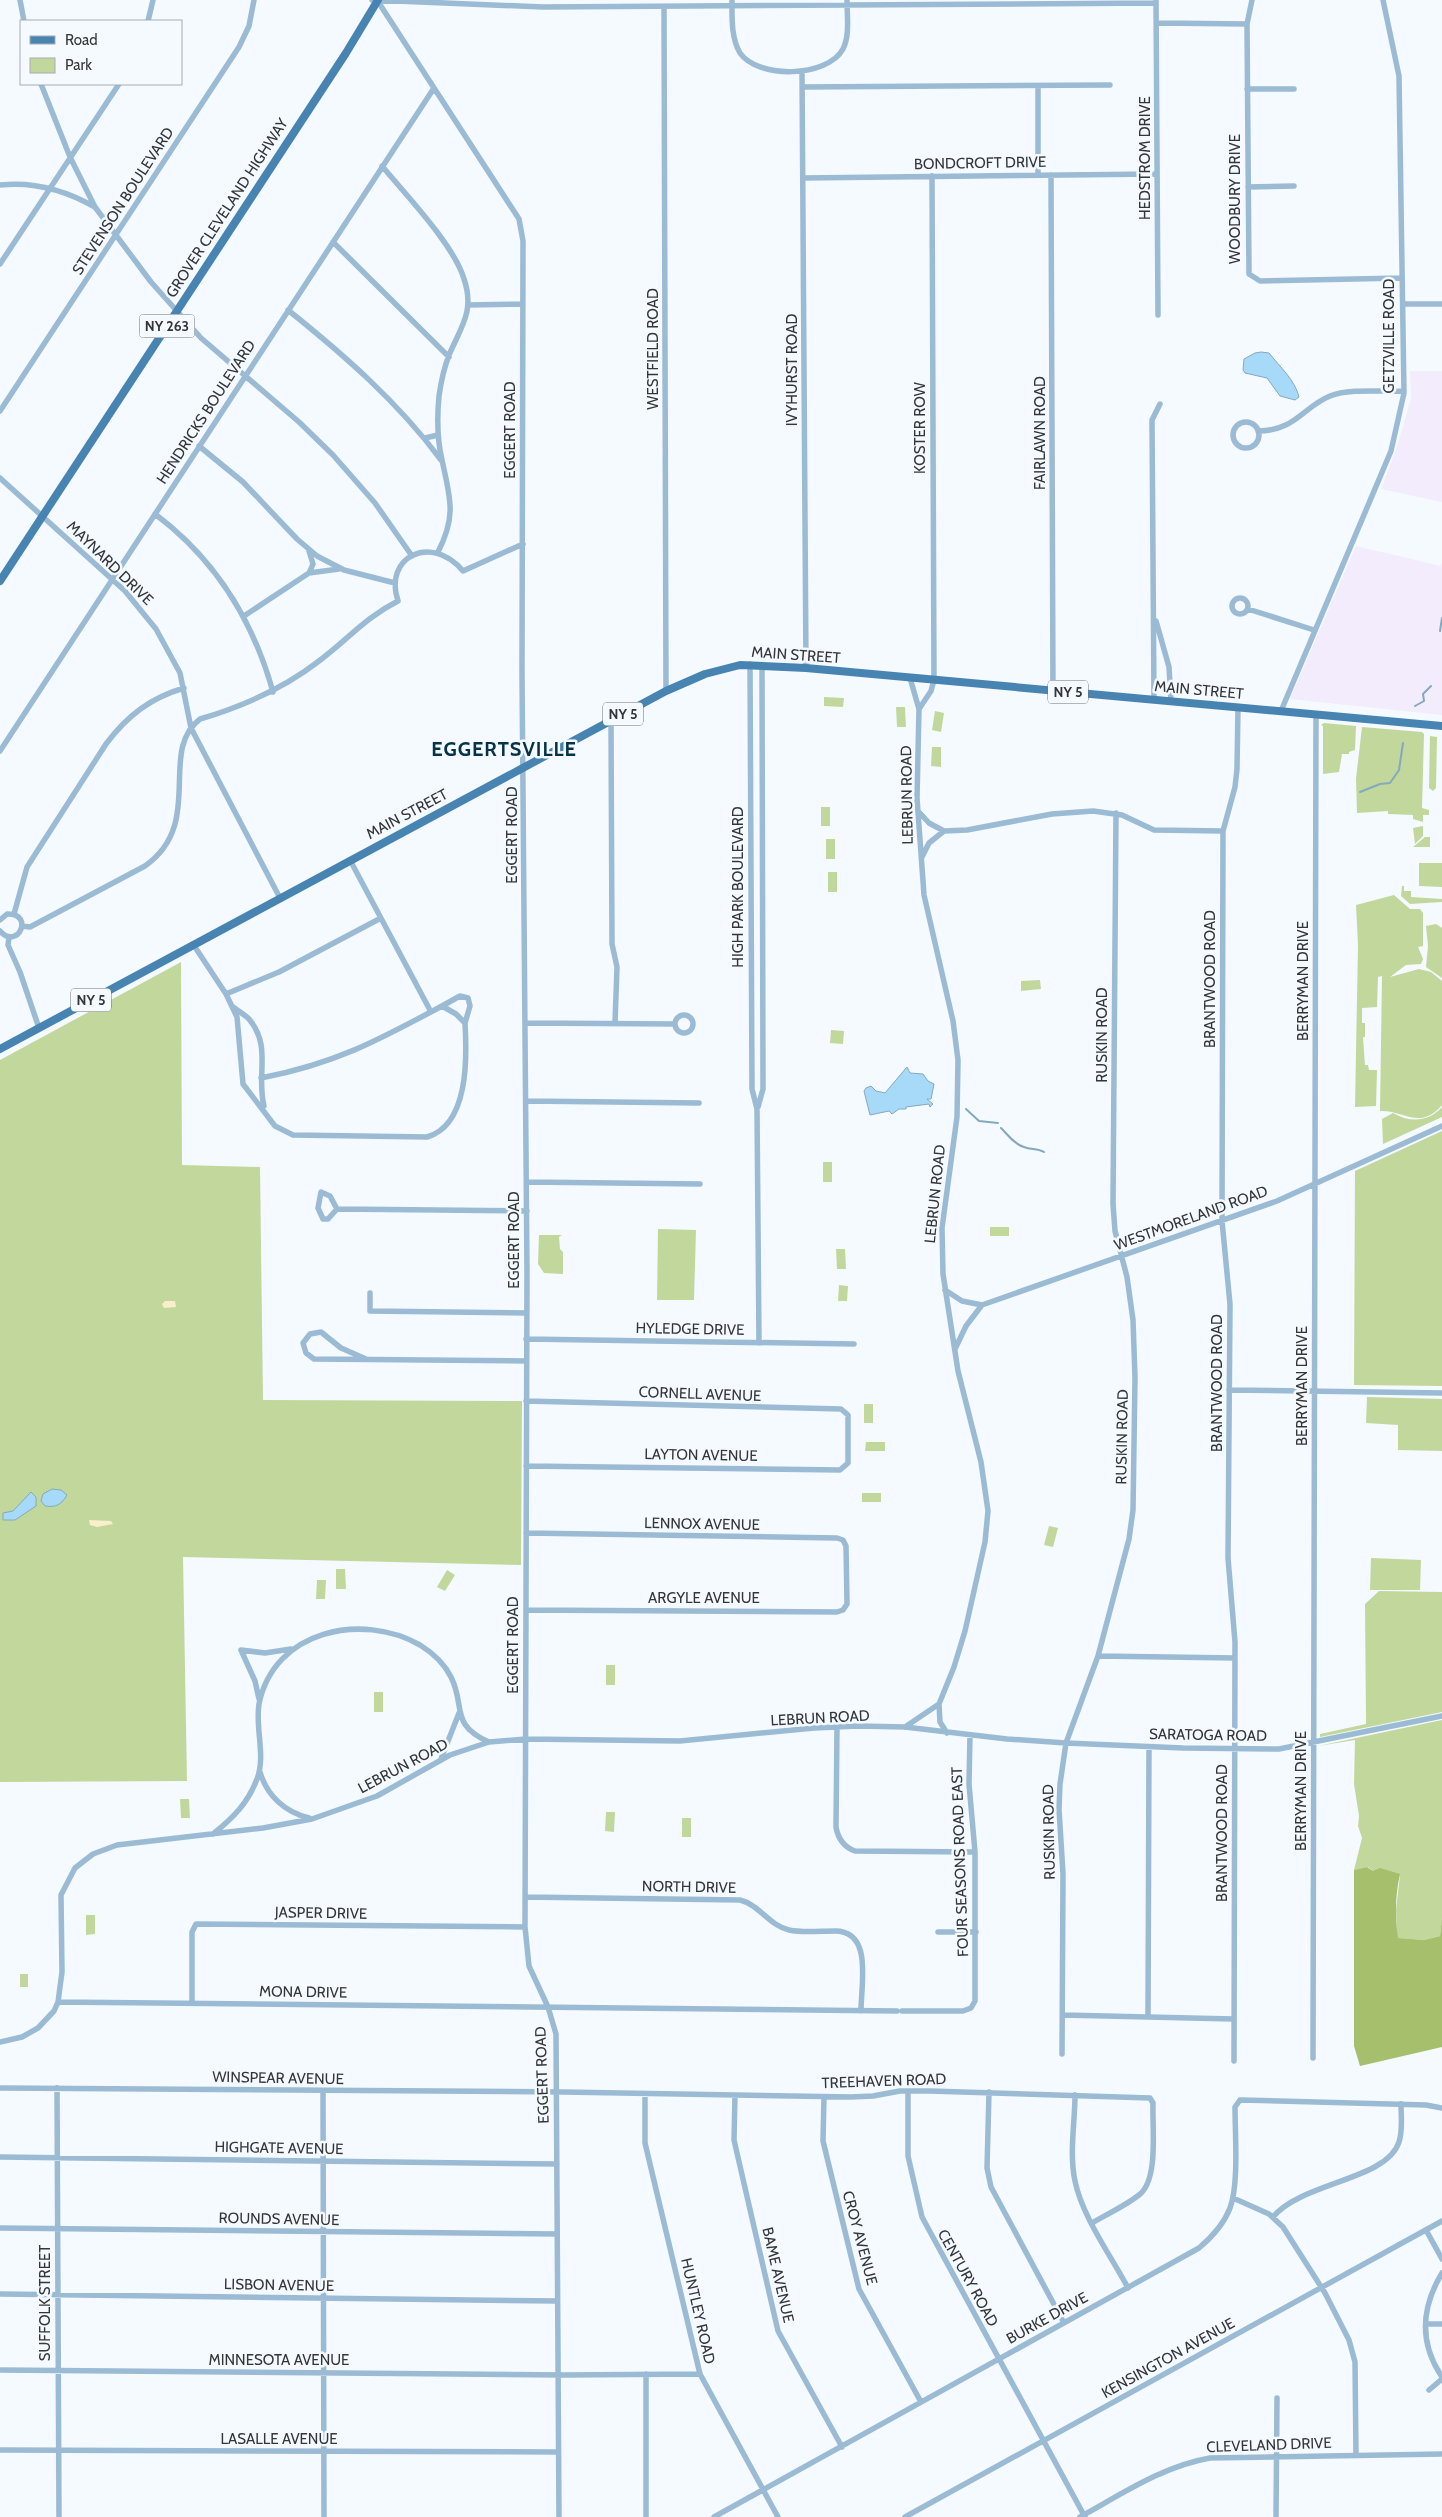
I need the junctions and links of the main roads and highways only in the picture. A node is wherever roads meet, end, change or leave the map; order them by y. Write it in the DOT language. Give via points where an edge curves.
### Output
graph roads {
  1 [pos="378,0"];
  2 [pos="0,581"];
  3 [pos="1442,726"];
  4 [pos="0,1048"];
  1 -- 2 [label="main road, GROVER CLEVELAND HIGHWAY / NY 263"];
  3 -- 4 [label="main road, MAIN STREET / NY 5" via="806,668 750,664 723,668 666,691"];
}
